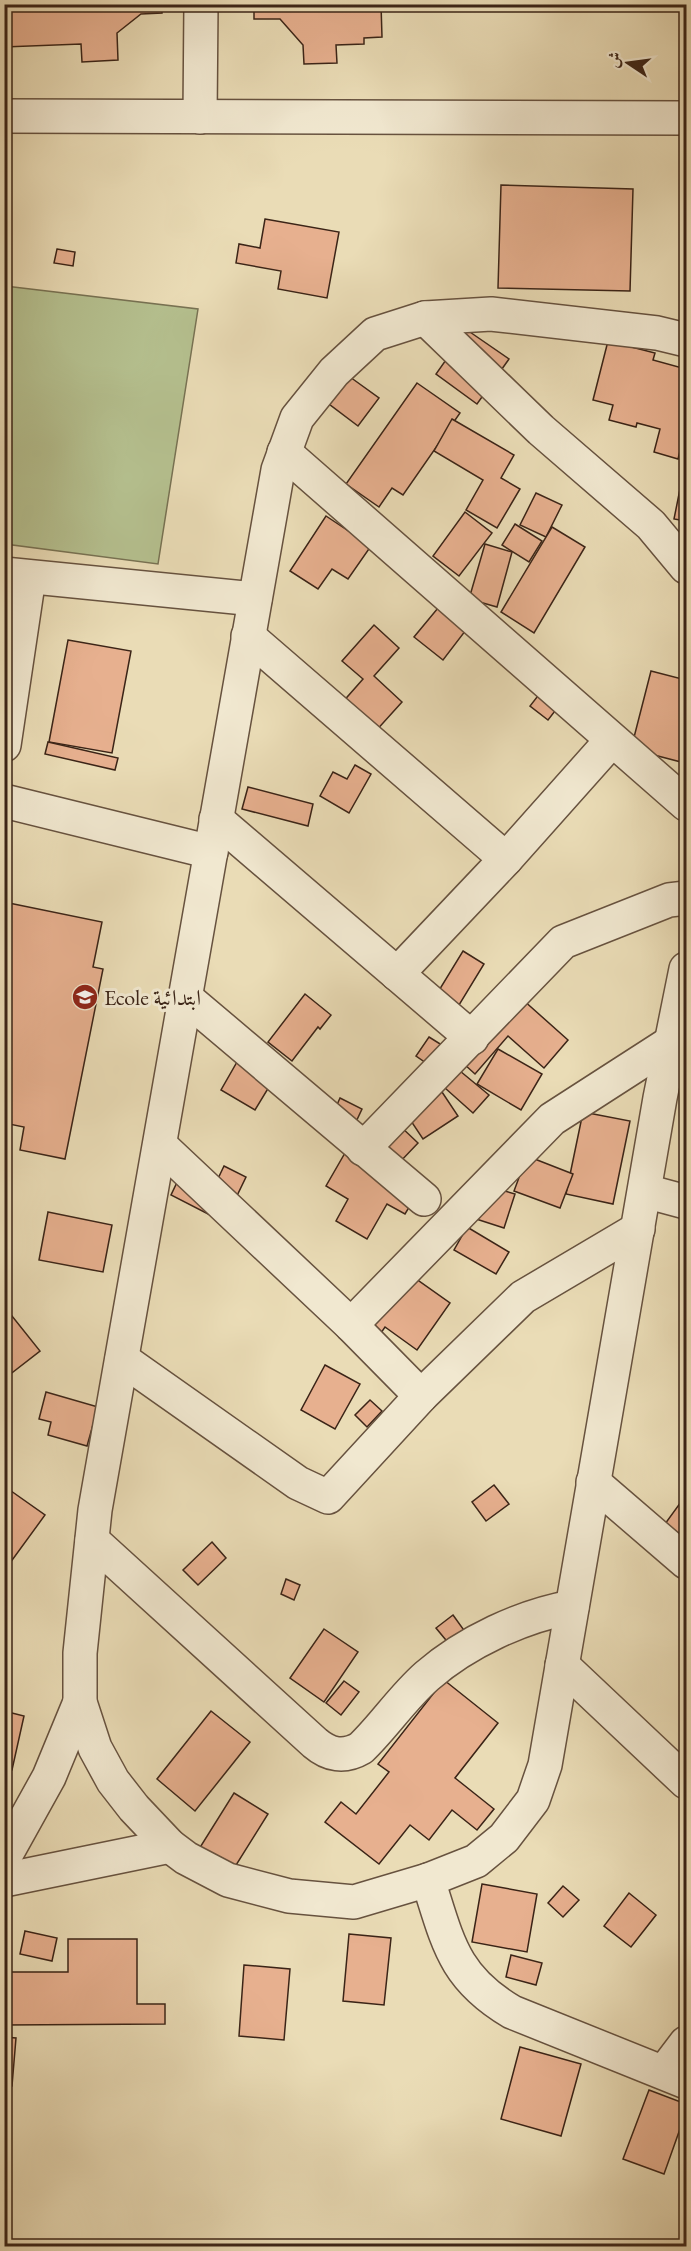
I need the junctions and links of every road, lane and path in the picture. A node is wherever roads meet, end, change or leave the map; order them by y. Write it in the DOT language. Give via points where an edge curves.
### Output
graph roads {
  1 [pos="201,4"];
  2 [pos="4,116"];
  3 [pos="200,117"];
  4 [pos="687,118"];
  5 [pos="425,318"];
  6 [pos="687,340"];
  7 [pos="284,452"];
  8 [pos="687,567"];
  9 [pos="17,576"];
  10 [pos="255,599"];
  11 [pos="248,636"];
  12 [pos="612,740"];
  13 [pos="4,746"];
  14 [pos="4,801"];
  15 [pos="687,804"];
  16 [pos="216,819"];
  17 [pos="211,852"];
  18 [pos="507,859"];
  19 [pos="687,898"];
  20 [pos="687,969"];
  21 [pos="397,974"];
  22 [pos="185,997"];
  23 [pos="472,1038"];
  24 [pos="678,1044"];
  25 [pos="160,1144"];
  26 [pos="363,1149"];
  27 [pos="645,1191"];
  28 [pos="424,1199"];
  29 [pos="687,1202"];
  30 [pos="638,1229"];
  31 [pos="351,1325"];
  32 [pos="122,1359"];
  33 [pos="421,1396"];
  34 [pos="593,1482"];
  35 [pos="92,1540"];
  36 [pos="687,1562"];
  37 [pos="572,1607"];
  38 [pos="562,1665"];
  39 [pos="80,1702"];
  40 [pos="687,1782"];
  41 [pos="170,1846"];
  42 [pos="4,1858"];
  43 [pos="428,1880"];
  44 [pos="4,1881"];
  45 [pos="687,2043"];
  46 [pos="675,2077"];
  1 -- 3 [label="street"];
  2 -- 3 [label="street"];
  3 -- 4 [label="street"];
  5 -- 6 [label="street" via="491,314"];
  5 -- 7 [label="street" via="375,334 334,372 297,418"];
  5 -- 8 [label="street" via="541,430 651,525"];
  7 -- 10 [label="street"];
  7 -- 12 [label="street"];
  9 -- 10 [label="street"];
  9 -- 13 [label="street"];
  10 -- 11 [label="street"];
  11 -- 16 [label="street"];
  11 -- 18 [label="street"];
  12 -- 15 [label="street"];
  12 -- 18 [label="street"];
  14 -- 17 [label="street"];
  16 -- 17 [label="street"];
  16 -- 21 [label="street"];
  17 -- 22 [label="street"];
  18 -- 21 [label="street"];
  19 -- 23 [label="street" via="669,900 563,942"];
  20 -- 24 [label="street"];
  21 -- 23 [label="street"];
  22 -- 25 [label="street"];
  22 -- 26 [label="street"];
  23 -- 26 [label="street"];
  24 -- 27 [label="street"];
  24 -- 31 [label="street" via="552,1119"];
  25 -- 31 [label="street"];
  25 -- 32 [label="street"];
  26 -- 28 [label="street"];
  27 -- 29 [label="street"];
  27 -- 30 [label="street"];
  30 -- 33 [label="street" via="523,1297"];
  30 -- 34 [label="street"];
  31 -- 33 [label="street"];
  32 -- 33 [label="street" via="298,1483 328,1497"];
  32 -- 35 [label="street"];
  34 -- 36 [label="street"];
  34 -- 37 [label="street"];
  35 -- 37 [label="street" via="315,1743 342,1755 361,1748 426,1677 450,1659 520,1621"];
  35 -- 39 [label="street" via="80,1653"];
  37 -- 38 [label="street"];
  38 -- 40 [label="street"];
  38 -- 43 [label="street" via="545,1765 533,1800 504,1838 476,1861"];
  39 -- 41 [label="street" via="95,1748 113,1781"];
  39 -- 42 [label="street" via="49,1777"];
  41 -- 43 [label="street" via="228,1880 289,1896 354,1902"];
  41 -- 44 [label="street"];
  43 -- 46 [label="street" via="458,1963 491,2000"];
  45 -- 46 [label="street"];
}
